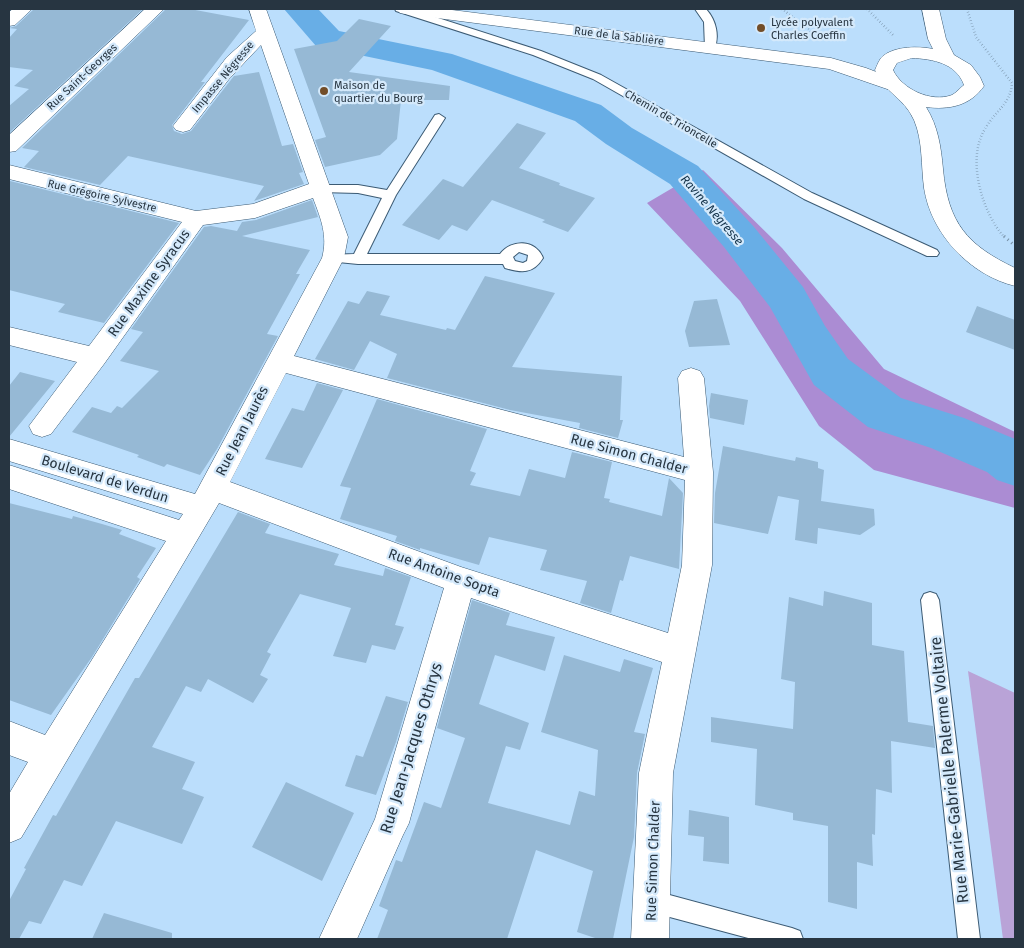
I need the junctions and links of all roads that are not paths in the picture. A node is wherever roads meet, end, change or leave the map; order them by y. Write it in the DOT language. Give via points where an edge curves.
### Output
graph roads {
  1 [pos="23,9"];
  2 [pos="155,9"];
  3 [pos="257,9"];
  4 [pos="400,9"];
  5 [pos="406,9"];
  6 [pos="700,9"];
  7 [pos="921,12"];
  8 [pos="9,21"];
  9 [pos="266,33"];
  10 [pos="710,48"];
  11 [pos="890,58"];
  12 [pos="947,58"];
  13 [pos="831,64"];
  14 [pos="890,84"];
  15 [pos="909,97"];
  16 [pos="957,101"];
  17 [pos="439,118"];
  18 [pos="183,126"];
  19 [pos="931,139"];
  20 [pos="9,146"];
  21 [pos="9,172"];
  22 [pos="320,188"];
  23 [pos="390,195"];
  24 [pos="196,218"];
  25 [pos="932,253"];
  26 [pos="346,258"];
  27 [pos="506,258"];
  28 [pos="1015,278"];
  29 [pos="9,336"];
  30 [pos="95,357"];
  31 [pos="278,361"];
  32 [pos="691,378"];
  33 [pos="42,426"];
  34 [pos="12,462"];
  35 [pos="699,472"];
  36 [pos="207,498"];
  37 [pos="186,535"];
  38 [pos="461,581"];
  39 [pos="930,600"];
  40 [pos="678,652"];
  41 [pos="9,738"];
  42 [pos="53,755"];
  43 [pos="9,826"];
  44 [pos="651,901"];
  45 [pos="338,939"];
  46 [pos="650,939"];
  47 [pos="792,939"];
  48 [pos="968,939"];
  1 -- 8 [label="street"];
  2 -- 20 [label="street, Rue Saint-Georges"];
  3 -- 9 [label="street, Rue Jean Jaurès"];
  4 -- 25 [label="lane, Chemin de Trioncelle" via="537,53 596,77 808,196"];
  5 -- 10 [label="street, Rue de la Sablière"];
  6 -- 10 [label="lane" via="711,25"];
  7 -- 12 [label="street"];
  9 -- 18 [label="street, Impasse Négresse" via="255,38 242,51"];
  9 -- 22 [label="street, Rue Jean Jaurès"];
  10 -- 13 [label="street, Rue de la Sablière"];
  11 -- 12 [label="street, Rue de la Sablière" via="913,44"];
  11 -- 13 [label="street, Rue de la Sablière"];
  11 -- 14 [label="street" via="884,66 884,75"];
  12 -- 16 [label="street" via="972,76 974,86 969,95"];
  13 -- 14 [label="street, Rue de la Sablière"];
  14 -- 15 [label="street, Rue de la Sablière"];
  15 -- 16 [label="street" via="942,103"];
  15 -- 19 [label="street" via="922,114"];
  16 -- 19 [label="street" via="942,115"];
  17 -- 23 [label="lane"];
  19 -- 28 [label="street" via="936,200 949,231 974,254"];
  21 -- 24 [label="street, Rue Grégoire Sylvestre"];
  22 -- 23 [label="lane" via="358,189"];
  22 -- 24 [label="street, Rue Maxime Syracus" via="255,211"];
  22 -- 26 [label="street, Rue Jean Jaurès"];
  23 -- 26 [label="lane"];
  24 -- 30 [label="street, Rue Maxime Syracus"];
  26 -- 27 [label="lane"];
  26 -- 31 [label="street, Rue Jean Jaurès"];
  29 -- 30 [label="street"];
  30 -- 33 [label="street, Rue Maxime Syracus"];
  31 -- 35 [label="street, Rue Simon Chalder"];
  31 -- 36 [label="street, Rue Jean Jaurès"];
  32 -- 35 [label="street"];
  34 -- 36 [label="street, Boulevard de Verdun"];
  34 -- 37 [label="street, Boulevard de Verdun"];
  35 -- 40 [label="street, Rue Simon Chalder" via="697,565"];
  36 -- 37 [label="street, Rue Jean Jaurès"];
  36 -- 38 [label="street, Rue Antoine Sopta"];
  37 -- 42 [label="street, Rue Jean Jaurès"];
  38 -- 40 [label="street, Rue Antoine Sopta"];
  38 -- 45 [label="street, Rue Jean-Jacques Othrys" via="391,823"];
  39 -- 48 [label="lane, Rue Marie-Gabrielle Palerme Voltaire"];
  40 -- 44 [label="street, Rue Simon Chalder" via="656,773"];
  41 -- 42 [label="street"];
  42 -- 43 [label="street, Rue Jean Jaurès"];
  44 -- 46 [label="street, Rue Simon Chalder"];
  44 -- 47 [label="lane"];
}
